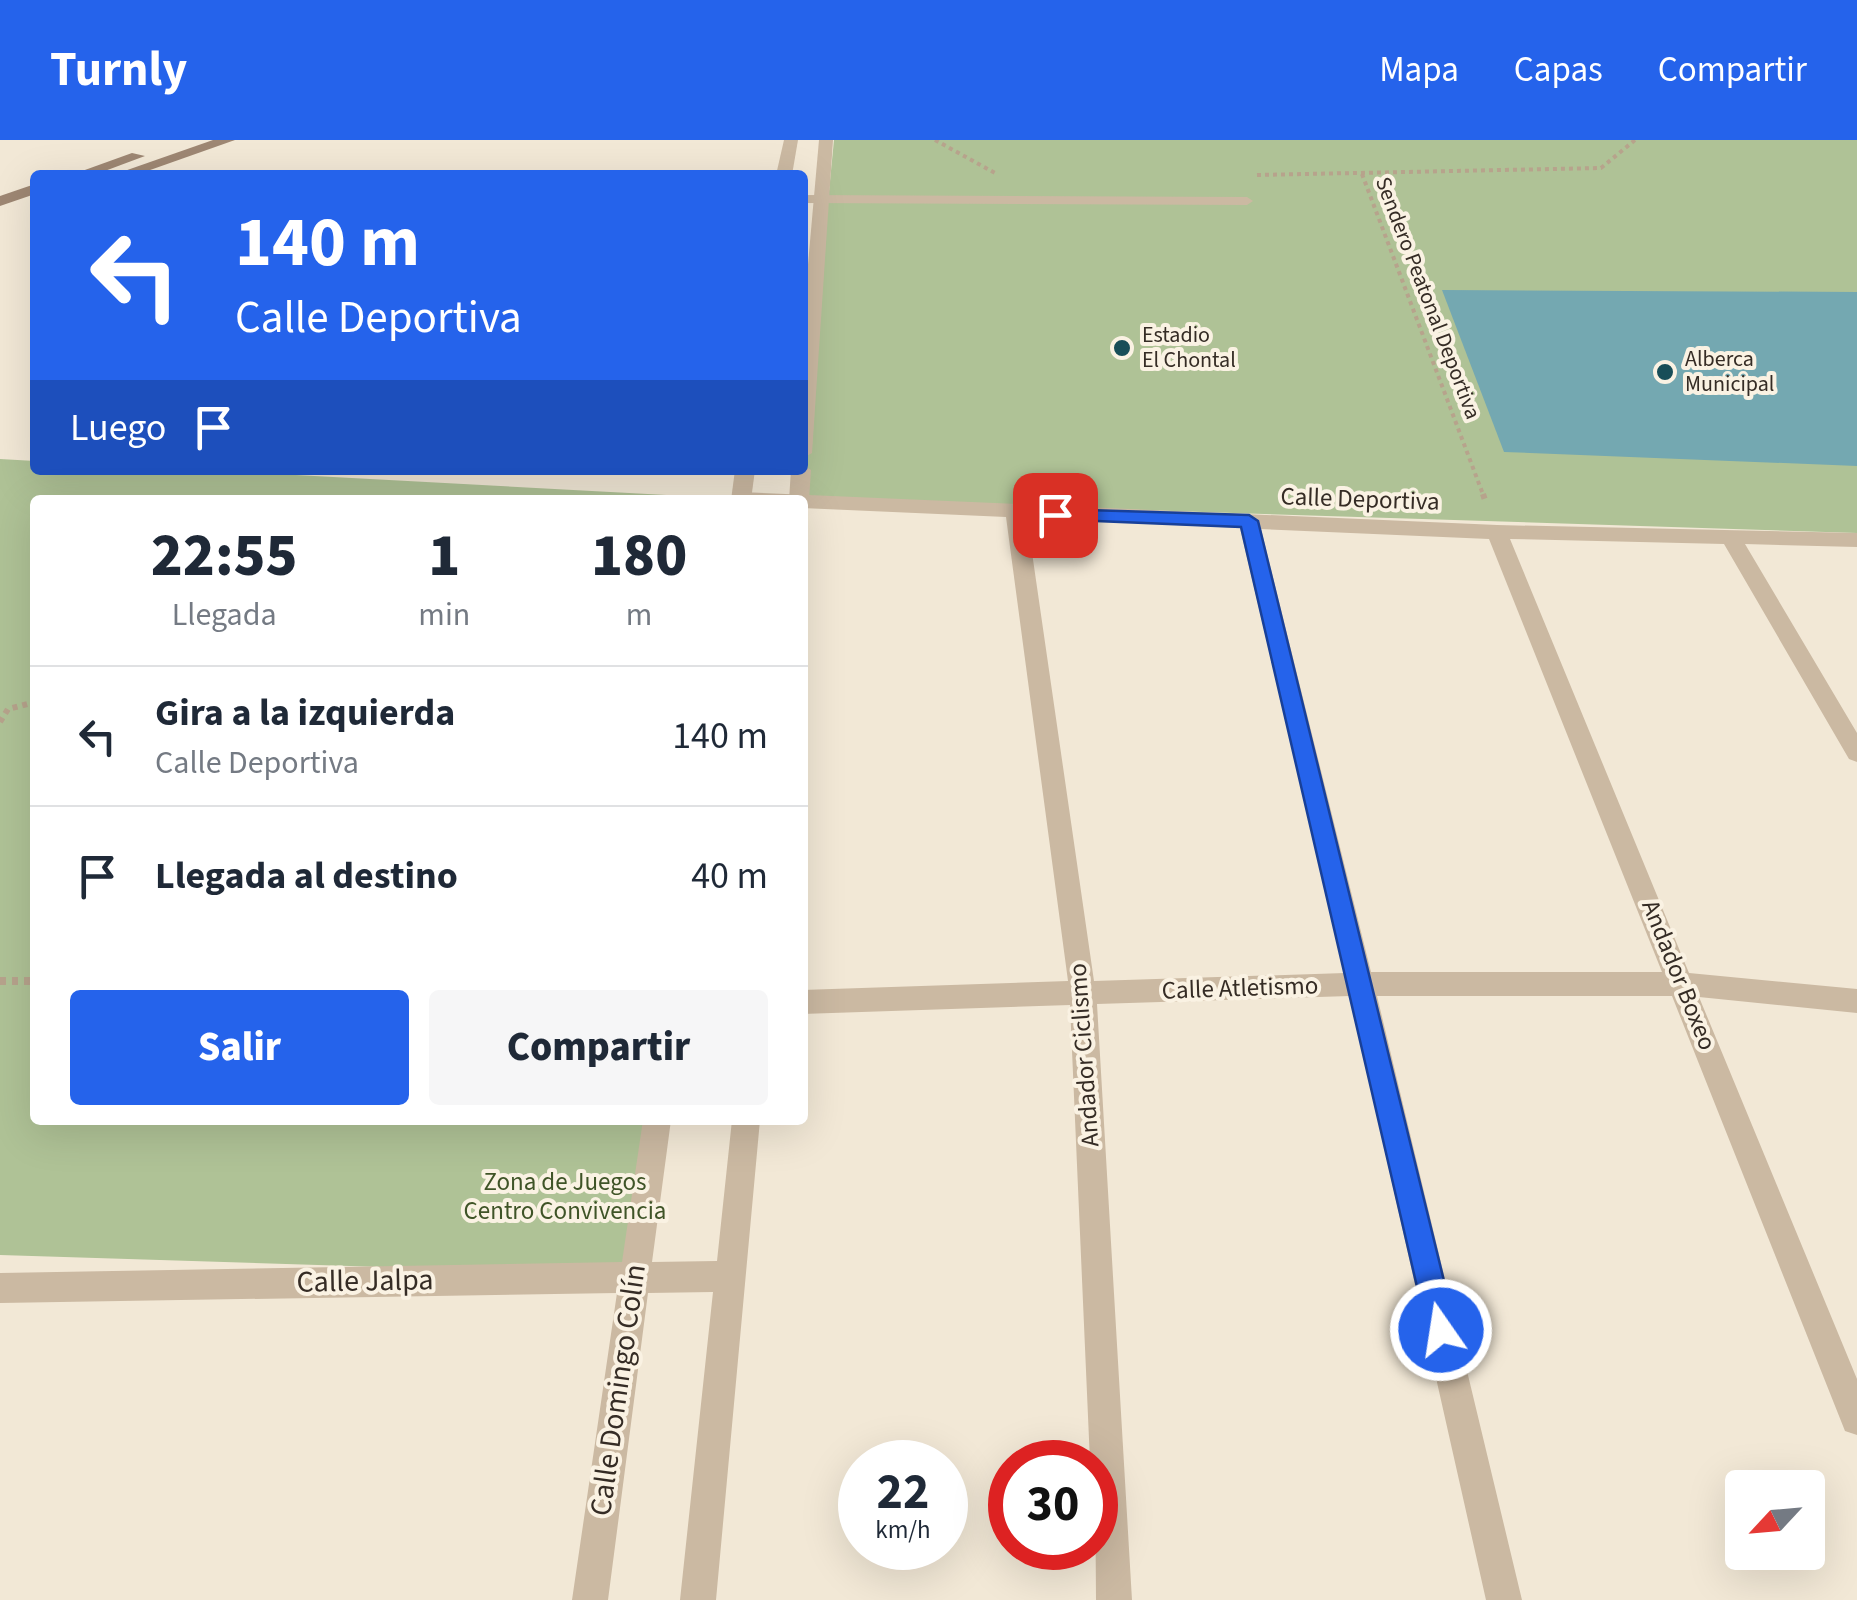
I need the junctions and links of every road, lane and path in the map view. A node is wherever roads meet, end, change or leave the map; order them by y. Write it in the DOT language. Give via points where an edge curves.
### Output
graph roads {
  1 [pos="185,140"];
  2 [pos="228,140"];
  3 [pos="791,140"];
  4 [pos="826,140"];
  5 [pos="1635,140"];
  6 [pos="94,170"];
  7 [pos="136,170"];
  8 [pos="785,170"];
  9 [pos="30,192"];
  10 [pos="812,200"];
  11 [pos="0,201"];
  12 [pos="1247,201"];
  13 [pos="30,205"];
  14 [pos="0,215"];
  15 [pos="808,301"];
  16 [pos="808,501"];
  17 [pos="1016,514"];
  18 [pos="1249,521"];
  19 [pos="1497,532"];
  20 [pos="1730,536"];
  21 [pos="1857,540"];
  22 [pos="30,703"];
  23 [pos="0,722"];
  24 [pos="1857,753"];
  25 [pos="0,981"];
  26 [pos="30,982"];
  27 [pos="1361,984"];
  28 [pos="1683,984"];
  29 [pos="1083,994"];
  30 [pos="1857,1001"];
  31 [pos="808,1002"];
  32 [pos="656,1125"];
  33 [pos="745,1125"];
  34 [pos="633,1275"];
  35 [pos="730,1276"];
  36 [pos="0,1288"];
  37 [pos="1857,1419"];
  38 [pos="590,1600"];
  39 [pos="698,1600"];
  40 [pos="1114,1600"];
  41 [pos="1504,1600"];
  1 -- 6 [label="main road"];
  2 -- 7 [label="main road"];
  3 -- 8 [label="street"];
  4 -- 10 [label="street"];
  5 -- 19 [label="path, Sendero Peatonal Deportiva" via="1601,168 1362,174"];
  9 -- 11 [label="main road"];
  10 -- 12 [label="lane"];
  10 -- 15 [label="street"];
  13 -- 14 [label="main road"];
  16 -- 17 [label="street, Calle Deportiva"];
  17 -- 18 [label="street, Calle Deportiva"];
  17 -- 29 [label="street, Andador Ciclismo"];
  18 -- 19 [label="street, Calle Deportiva"];
  18 -- 27 [label="street"];
  19 -- 20 [label="street, Calle Deportiva"];
  19 -- 28 [label="street, Andador Boxeo"];
  20 -- 21 [label="street, Calle Deportiva"];
  20 -- 24 [label="street"];
  22 -- 23 [label="path" via="8,709"];
  25 -- 26 [label="path"];
  27 -- 28 [label="street, Calle Atletismo"];
  27 -- 29 [label="street, Calle Atletismo"];
  27 -- 41 [label="street"];
  28 -- 30 [label="street, Calle Atletismo"];
  28 -- 37 [label="street, Andador Boxeo"];
  29 -- 31 [label="street, Calle Atletismo"];
  29 -- 40 [label="street, Andador Ciclismo"];
  32 -- 34 [label="street, Calle Domingo Colín"];
  33 -- 35 [label="street"];
  34 -- 35 [label="street, Calle Jalpa"];
  34 -- 36 [label="street, Calle Jalpa"];
  34 -- 38 [label="street, Calle Domingo Colín"];
  35 -- 39 [label="street"];
}
